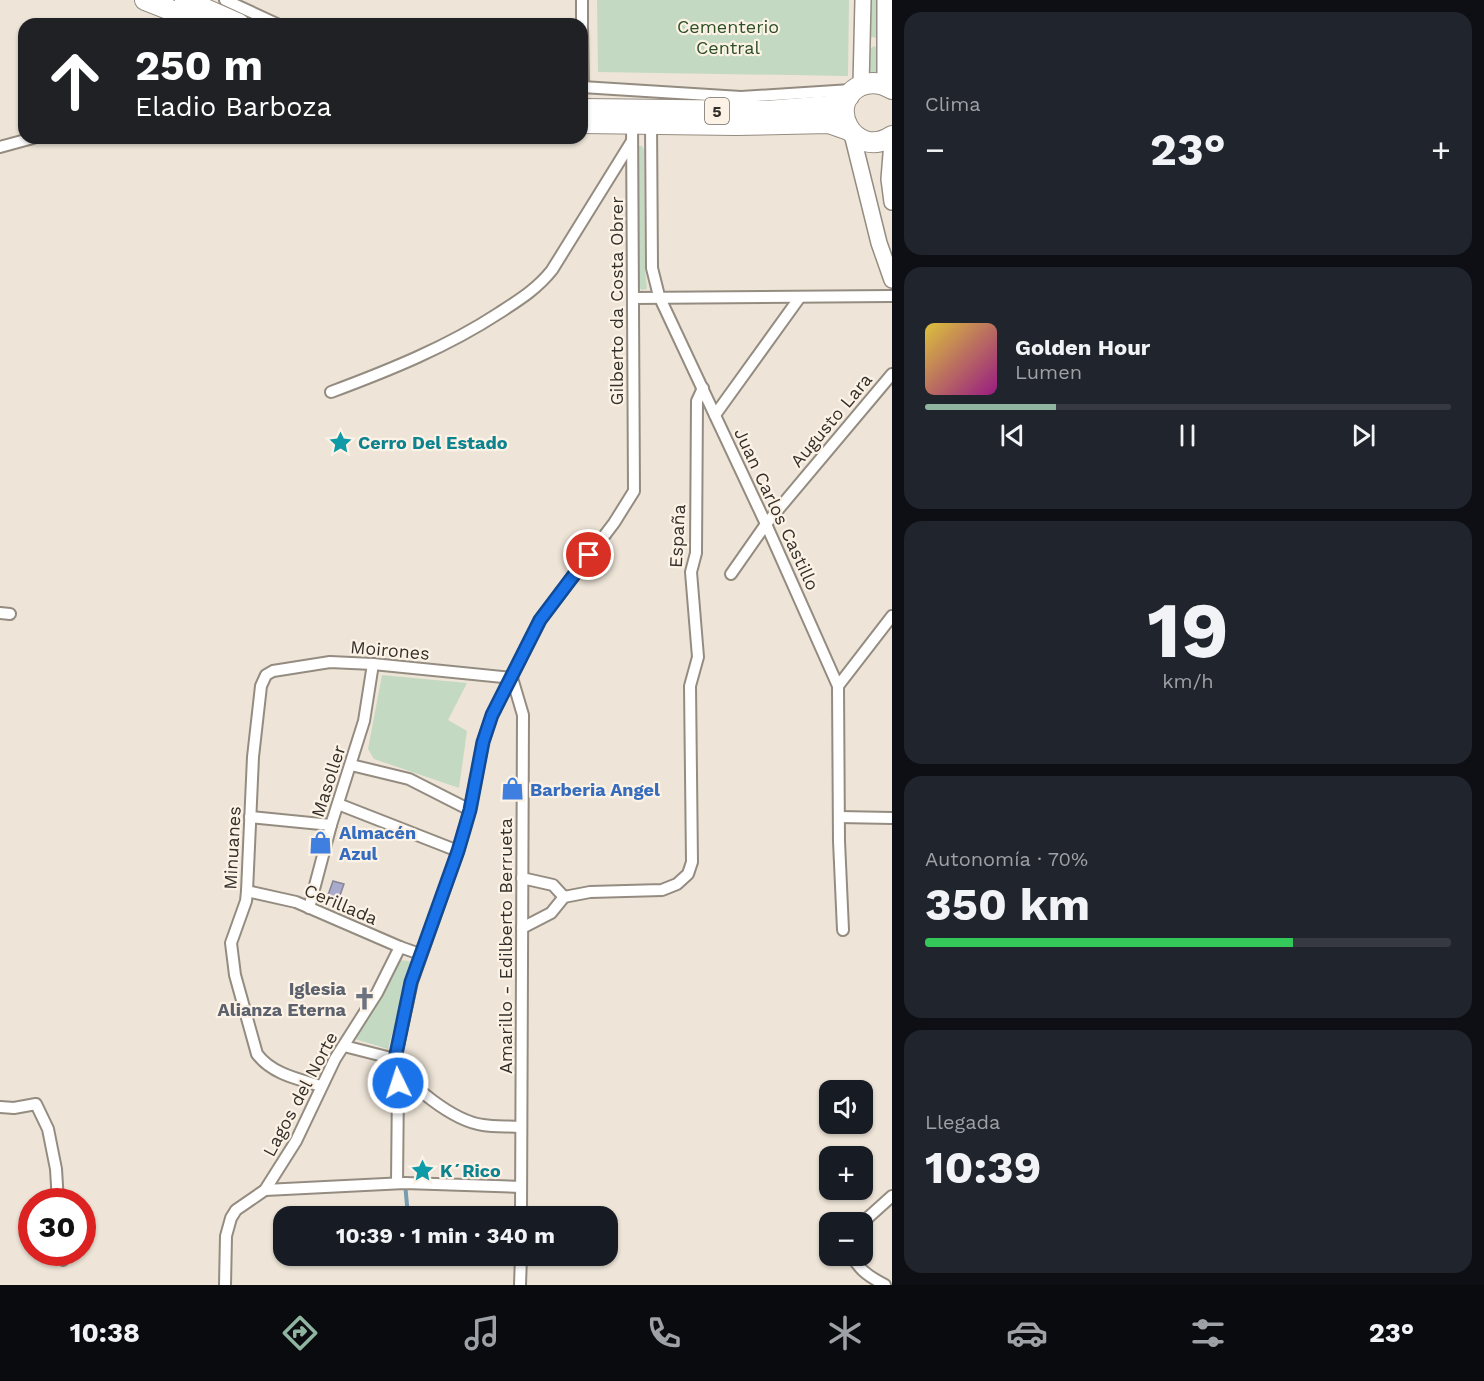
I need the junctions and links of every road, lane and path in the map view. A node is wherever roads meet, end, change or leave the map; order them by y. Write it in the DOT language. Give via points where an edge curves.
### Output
graph roads {
  1 [pos="145,0"];
  2 [pos="185,0"];
  3 [pos="225,0"];
  4 [pos="582,0"];
  5 [pos="863,0"];
  6 [pos="885,0"];
  7 [pos="191,18"];
  8 [pos="226,18"];
  9 [pos="264,18"];
  10 [pos="582,18"];
  11 [pos="862,48"];
  12 [pos="885,51"];
  13 [pos="588,87"];
  14 [pos="888,87"];
  15 [pos="855,91"];
  16 [pos="588,110"];
  17 [pos="639,122"];
  18 [pos="588,123"];
  19 [pos="851,132"];
  20 [pos="891,136"];
  21 [pos="18,142"];
  22 [pos="891,142"];
  23 [pos="0,147"];
  24 [pos="890,176"];
  25 [pos="891,202"];
  26 [pos="891,280"];
  27 [pos="659,296"];
  28 [pos="891,296"];
  29 [pos="800,297"];
  30 [pos="633,298"];
  31 [pos="891,374"];
  32 [pos="703,388"];
  33 [pos="332,392"];
  34 [pos="715,416"];
  35 [pos="766,524"];
  36 [pos="731,574"];
  37 [pos="891,616"];
  38 [pos="373,664"];
  39 [pos="266,675"];
  40 [pos="512,678"];
  41 [pos="838,686"];
  42 [pos="351,765"];
  43 [pos="338,804"];
  44 [pos="470,810"];
  45 [pos="250,817"];
  46 [pos="839,817"];
  47 [pos="891,818"];
  48 [pos="331,825"];
  49 [pos="458,851"];
  50 [pos="522,878"];
  51 [pos="247,891"];
  52 [pos="564,897"];
  53 [pos="309,908"];
  54 [pos="522,928"];
  55 [pos="843,930"];
  56 [pos="400,947"];
  57 [pos="420,954"];
  58 [pos="344,1046"];
  59 [pos="395,1059"];
  60 [pos="400,1070"];
  61 [pos="321,1086"];
  62 [pos="0,1107"];
  63 [pos="520,1126"];
  64 [pos="397,1183"];
  65 [pos="521,1187"];
  66 [pos="57,1188"];
  67 [pos="264,1190"];
  68 [pos="891,1196"];
  69 [pos="521,1206"];
  70 [pos="873,1213"];
  71 [pos="520,1266"];
  72 [pos="858,1266"];
  73 [pos="225,1285"];
  74 [pos="520,1285"];
  75 [pos="885,1285"];
  1 -- 7 [label="highway"];
  2 -- 8 [label="highway"];
  3 -- 9 [label="street"];
  4 -- 10 [label="street"];
  5 -- 11 [label="street"];
  6 -- 12 [label="street"];
  11 -- 12 [label="street" via="874,41"];
  11 -- 15 [label="street"];
  12 -- 14 [label="street"];
  13 -- 15 [label="street" via="741,97"];
  14 -- 15 [label="highway" via="874,83"];
  15 -- 17 [label="highway, 5" via="829,106"];
  15 -- 19 [label="highway" via="843,111"];
  16 -- 17 [label="highway, 5"];
  17 -- 18 [label="highway, 5"];
  17 -- 19 [label="highway, 5" via="829,123"];
  17 -- 27 [label="street, Juan Carlos Castillo" via="652,268"];
  17 -- 30 [label="street, Gilberto da Costa Obrer"];
  17 -- 33 [label="street" via="542,283 480,326 399,367"];
  19 -- 20 [label="highway" via="858,139 873,143"];
  19 -- 26 [label="street"];
  21 -- 23 [label="street"];
  22 -- 24 [label="street"];
  24 -- 25 [label="street"];
  27 -- 29 [label="street"];
  27 -- 30 [label="street"];
  27 -- 32 [label="street, Juan Carlos Castillo"];
  28 -- 29 [label="street"];
  29 -- 34 [label="street"];
  30 -- 40 [label="street, Gilberto da Costa Obrer" via="634,492 540,620"];
  31 -- 35 [label="street, Augusto Lara"];
  32 -- 34 [label="street, Juan Carlos Castillo"];
  32 -- 52 [label="street, España" via="697,400 696,553 691,572 698,657 690,686 692,862 688,874 662,890 590,892"];
  34 -- 35 [label="street, Juan Carlos Castillo"];
  35 -- 36 [label="street, Augusto Lara"];
  35 -- 41 [label="street, Juan Carlos Castillo"];
  37 -- 41 [label="street"];
  38 -- 39 [label="street, Moirones" via="330,662"];
  38 -- 40 [label="street, Moirones"];
  38 -- 42 [label="street, Masoller" via="364,721"];
  39 -- 45 [label="street, Minuanes" via="258,704"];
  40 -- 44 [label="street" via="483,742"];
  40 -- 50 [label="street, Amarillo - Edilberto Berrueta" via="523,715"];
  41 -- 46 [label="street, Juan Carlos Castillo"];
  42 -- 43 [label="street, Masoller"];
  42 -- 44 [label="street" via="409,779"];
  43 -- 48 [label="street, Masoller"];
  43 -- 49 [label="street"];
  44 -- 49 [label="street"];
  45 -- 48 [label="street"];
  45 -- 51 [label="street, Minuanes"];
  46 -- 47 [label="street"];
  46 -- 55 [label="street, Juan Carlos Castillo"];
  48 -- 53 [label="street, Masoller"];
  49 -- 57 [label="street"];
  50 -- 52 [label="street" via="553,885"];
  50 -- 54 [label="street, Amarillo - Edilberto Berrueta"];
  51 -- 53 [label="street, Cerillada"];
  51 -- 61 [label="street, Minuanes" via="231,943 241,1002 257,1054 278,1072"];
  52 -- 54 [label="street" via="551,913"];
  53 -- 56 [label="street, Cerillada"];
  54 -- 63 [label="street, Amarillo - Edilberto Berrueta"];
  56 -- 57 [label="street, Cerillada"];
  56 -- 58 [label="street, Lagos del Norte"];
  57 -- 59 [label="street"];
  58 -- 59 [label="street"];
  58 -- 61 [label="street, Lagos del Norte"];
  59 -- 60 [label="street"];
  60 -- 63 [label="street" via="450,1113 482,1125"];
  60 -- 64 [label="street"];
  61 -- 67 [label="street, Lagos del Norte" via="296,1141"];
  62 -- 66 [label="street" via="36,1104 48,1129"];
  63 -- 65 [label="street, Amarillo - Edilberto Berrueta"];
  64 -- 65 [label="street"];
  64 -- 67 [label="street"];
  65 -- 69 [label="street, Amarillo - Edilberto Berrueta"];
  67 -- 73 [label="street, Lagos del Norte" via="236,1210 228,1225"];
  68 -- 70 [label="street"];
  71 -- 74 [label="street"];
  72 -- 75 [label="street"];
}
